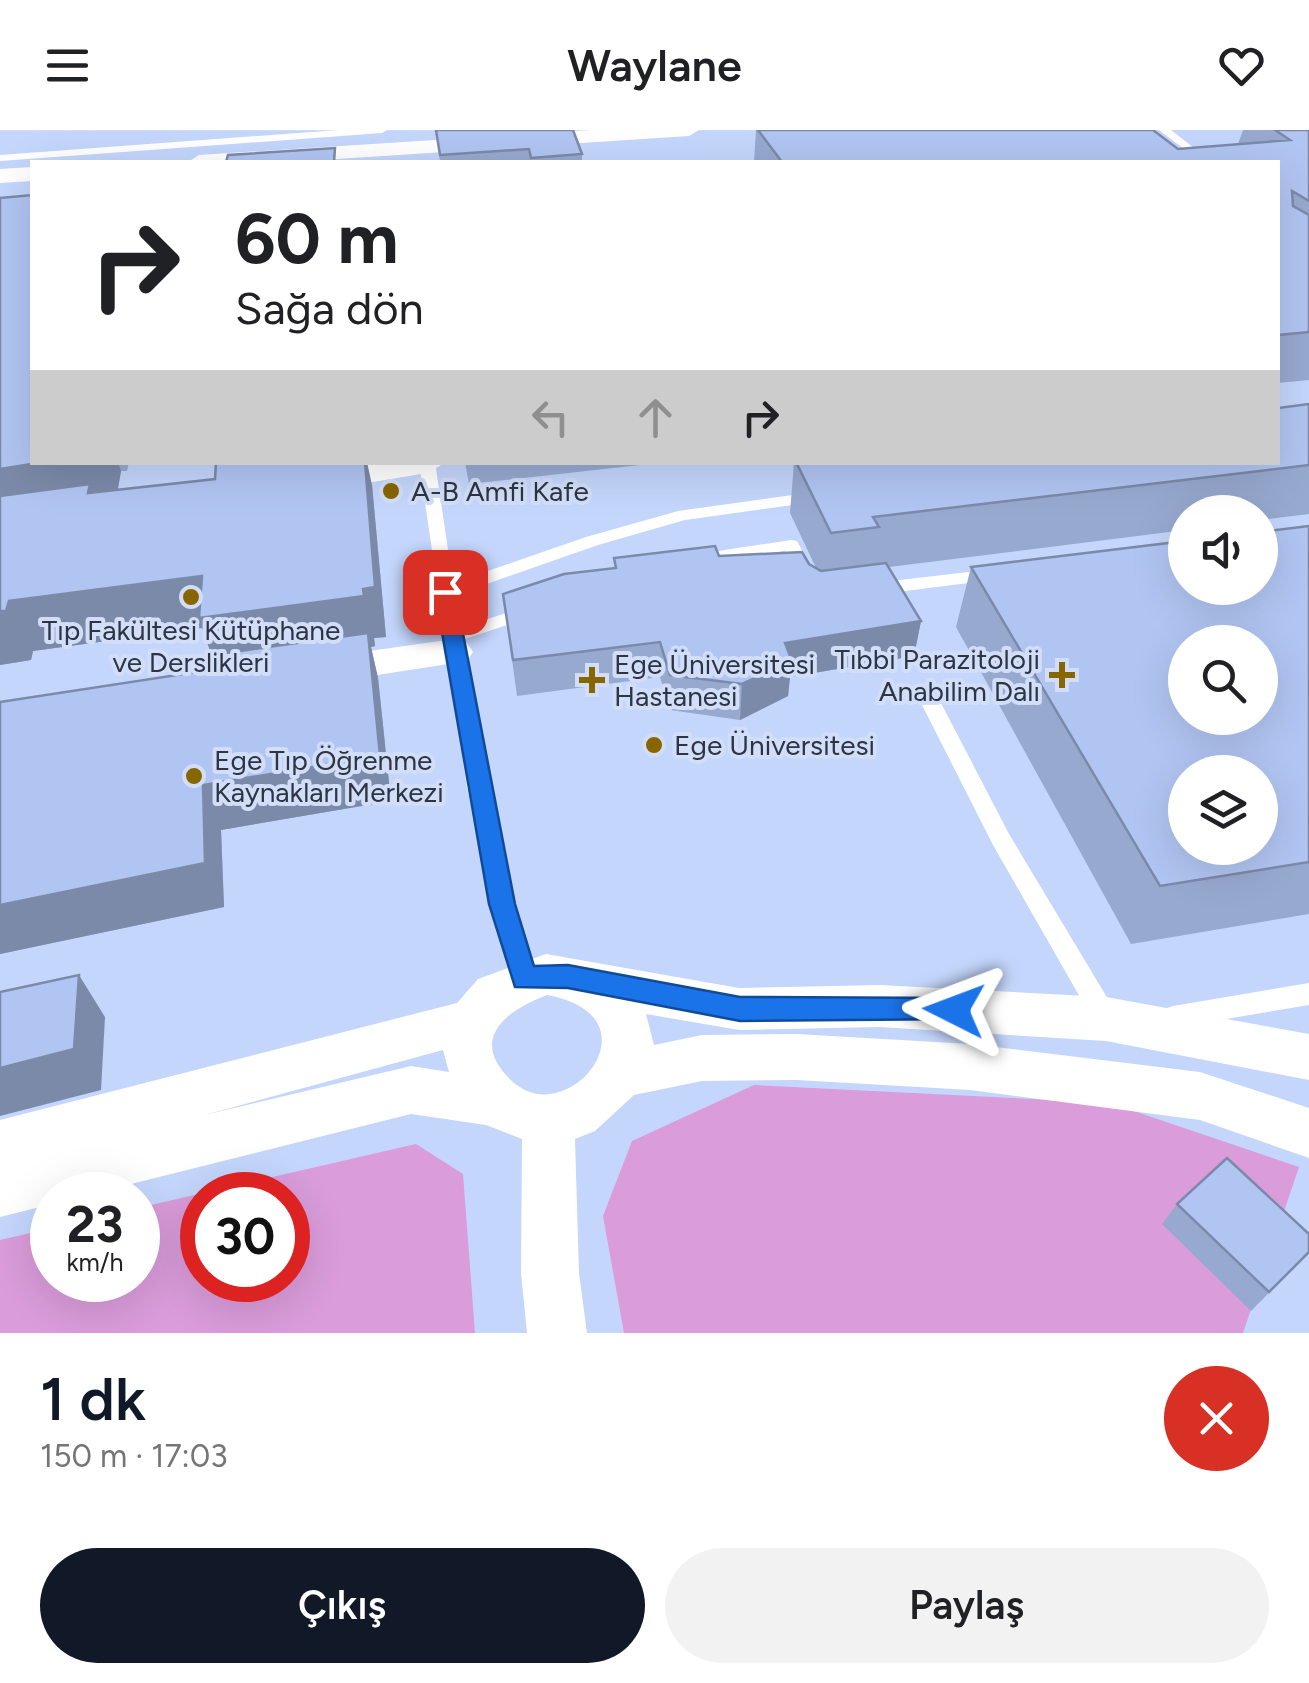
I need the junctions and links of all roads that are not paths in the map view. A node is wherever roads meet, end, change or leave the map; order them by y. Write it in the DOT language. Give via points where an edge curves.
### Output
graph roads {
  1 [pos="689,130"];
  2 [pos="1164,130"];
  3 [pos="385,143"];
  4 [pos="1212,150"];
  5 [pos="1192,151"];
  6 [pos="0,158"];
  7 [pos="219,160"];
  8 [pos="1204,160"];
  9 [pos="30,174"];
  10 [pos="0,176"];
  11 [pos="421,465"];
  12 [pos="427,465"];
  13 [pos="291,485"];
  14 [pos="834,495"];
  15 [pos="675,562"];
  16 [pos="1010,574"];
  17 [pos="855,591"];
  18 [pos="445,592"];
  19 [pos="816,596"];
  20 [pos="545,606"];
  21 [pos="453,645"];
  22 [pos="277,677"];
  23 [pos="932,704"];
  24 [pos="524,979"];
  25 [pos="589,983"];
  26 [pos="1309,994"];
  27 [pos="474,1020"];
  28 [pos="1110,1020"];
  29 [pos="1309,1057"];
  30 [pos="619,1075"];
  31 [pos="491,1102"];
  32 [pos="548,1118"];
  33 [pos="1309,1133"];
  34 [pos="0,1145"];
  35 [pos="0,1190"];
  36 [pos="557,1333"];
  1 -- 3 [label="street"];
  2 -- 5 [label="lane"];
  3 -- 6 [label="lane"];
  3 -- 7 [label="street"];
  4 -- 5 [label="lane"];
  5 -- 8 [label="lane"];
  9 -- 10 [label="street"];
  11 -- 13 [label="street"];
  12 -- 18 [label="lane"];
  14 -- 18 [label="lane" via="684,515"];
  15 -- 19 [label="lane" via="791,545"];
  16 -- 17 [label="lane"];
  18 -- 21 [label="lane"];
  20 -- 21 [label="lane"];
  21 -- 22 [label="street"];
  21 -- 24 [label="lane" via="502,904"];
  23 -- 28 [label="lane" via="1001,839"];
  24 -- 25 [label="street" via="546,974"];
  24 -- 27 [label="street" via="495,996"];
  25 -- 28 [label="street" via="740,1009 878,1006"];
  25 -- 30 [label="street" via="620,1012 627,1032"];
  26 -- 28 [label="lane" via="1186,1016"];
  27 -- 31 [label="street" via="469,1072"];
  27 -- 34 [label="street"];
  28 -- 29 [label="street"];
  30 -- 32 [label="street" via="584,1109"];
  30 -- 33 [label="street" via="702,1058 970,1066 1200,1096"];
  31 -- 32 [label="street" via="511,1113"];
  31 -- 35 [label="street" via="411,1090"];
  32 -- 36 [label="street"];
}
